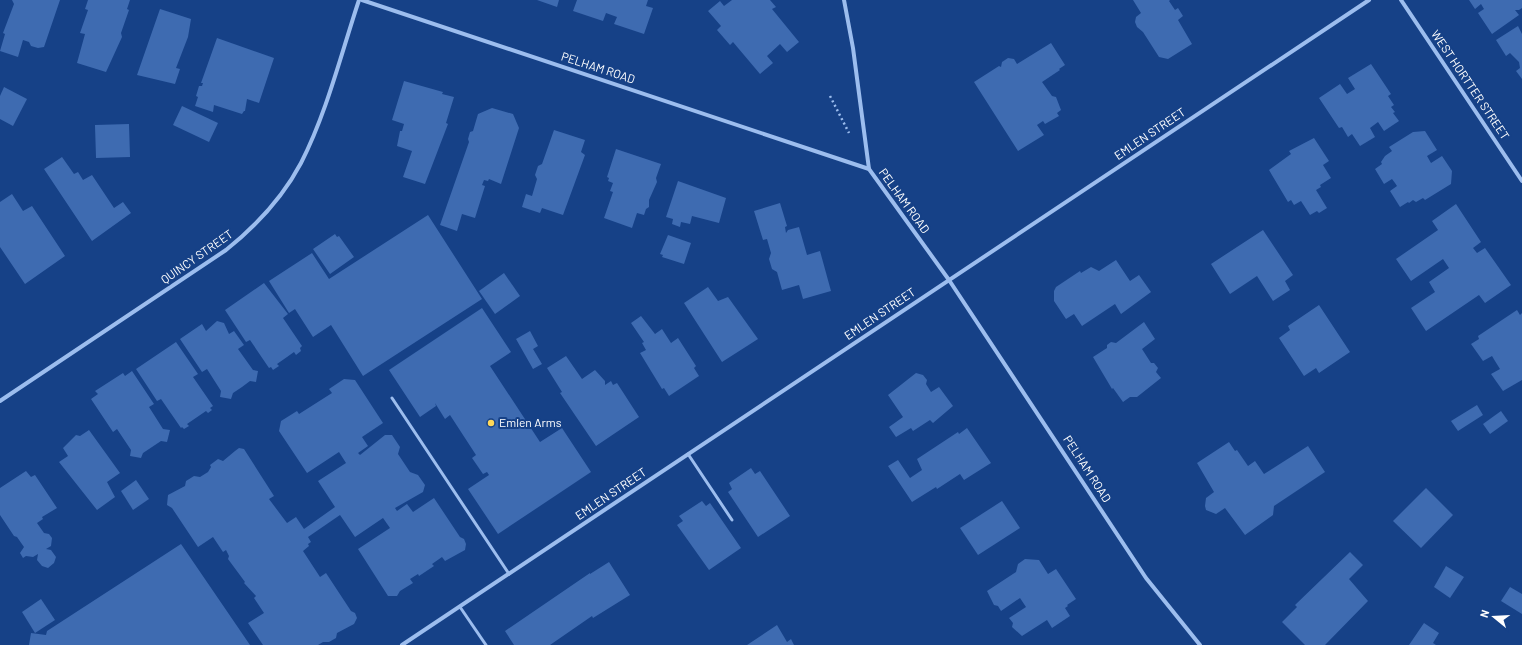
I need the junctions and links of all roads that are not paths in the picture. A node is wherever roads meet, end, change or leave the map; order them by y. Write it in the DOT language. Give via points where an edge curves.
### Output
graph roads {
  1 [pos="360,0"];
  2 [pos="844,0"];
  3 [pos="1370,0"];
  4 [pos="1401,0"];
  5 [pos="869,169"];
  6 [pos="1522,181"];
  7 [pos="949,280"];
  8 [pos="392,398"];
  9 [pos="0,401"];
  10 [pos="688,454"];
  11 [pos="732,520"];
  12 [pos="508,574"];
  13 [pos="460,607"];
  14 [pos="402,645"];
  15 [pos="486,645"];
  16 [pos="1200,645"];
  1 -- 5 [label="street, PELHAM ROAD"];
  1 -- 9 [label="street, QUINCY STREET" via="314,134 288,183 260,219 220,254"];
  2 -- 5 [label="street"];
  3 -- 7 [label="street, EMLEN STREET"];
  4 -- 6 [label="street, WEST HORTTER STREET"];
  5 -- 7 [label="street, PELHAM ROAD"];
  7 -- 10 [label="street, EMLEN STREET"];
  7 -- 16 [label="street, PELHAM ROAD" via="1146,578"];
  8 -- 12 [label="lane"];
  10 -- 11 [label="lane"];
  10 -- 12 [label="street, EMLEN STREET"];
  12 -- 13 [label="street, EMLEN STREET"];
  13 -- 14 [label="street, EMLEN STREET"];
  13 -- 15 [label="lane"];
}
